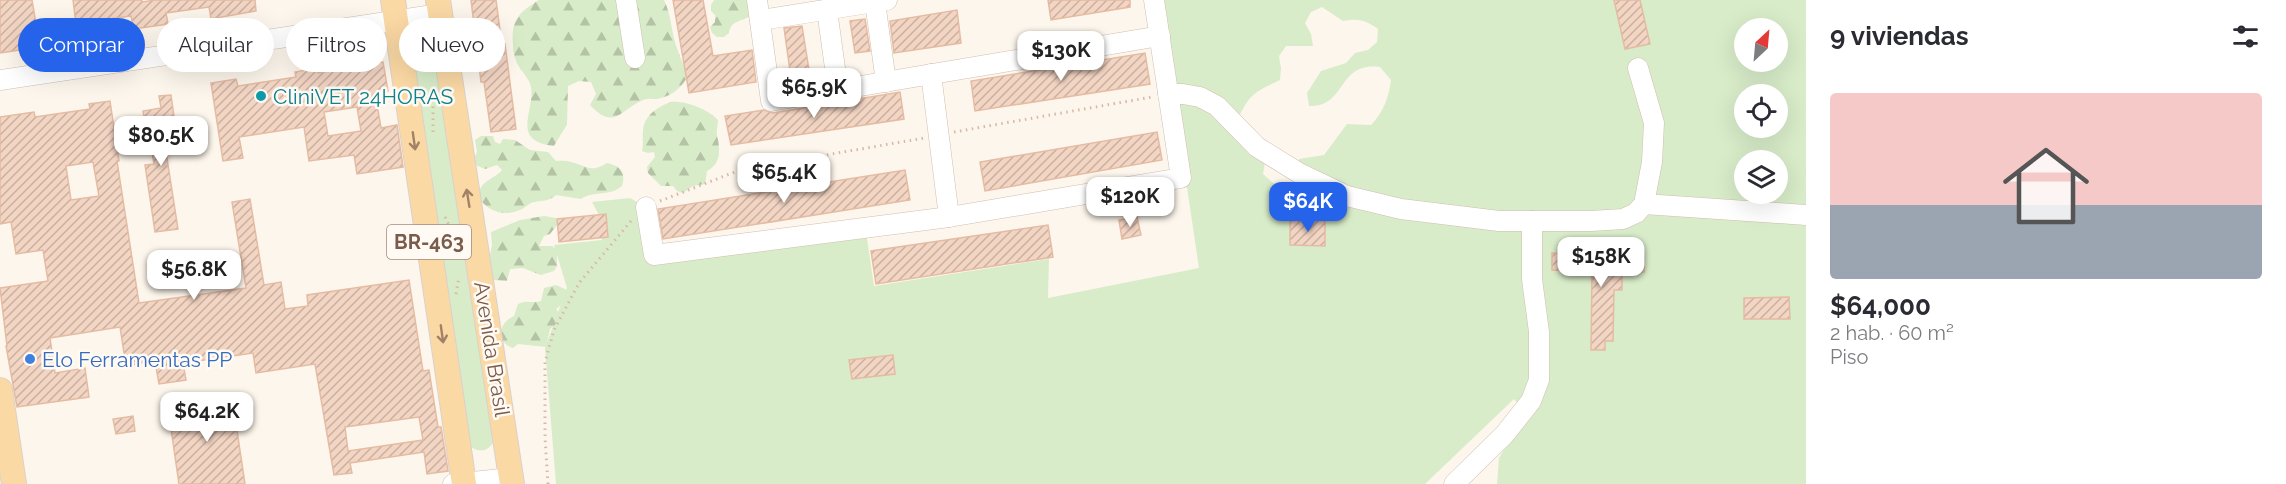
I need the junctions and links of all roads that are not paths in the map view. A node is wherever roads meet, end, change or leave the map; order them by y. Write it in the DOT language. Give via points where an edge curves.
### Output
graph roads {
  1 [pos="626,0"];
  2 [pos="758,0"];
  3 [pos="1154,0"];
  4 [pos="881,1"];
  5 [pos="439,7"];
  6 [pos="395,10"];
  7 [pos="827,10"];
  8 [pos="761,20"];
  9 [pos="1160,36"];
  10 [pos="635,58"];
  11 [pos="1638,68"];
  12 [pos="931,74"];
  13 [pos="0,80"];
  14 [pos="886,82"];
  15 [pos="838,90"];
  16 [pos="1168,94"];
  17 [pos="1644,204"];
  18 [pos="646,207"];
  19 [pos="1806,215"];
  20 [pos="950,217"];
  21 [pos="1532,221"];
  22 [pos="0,390"];
  23 [pos="512,481"];
  24 [pos="460,483"];
  25 [pos="14,484"];
  26 [pos="1454,484"];
  1 -- 10 [label="street"];
  2 -- 8 [label="street"];
  3 -- 9 [label="street"];
  4 -- 7 [label="street"];
  4 -- 14 [label="street"];
  5 -- 6 [label="street"];
  23 -- 5 [label="main road, Avenida Brasil / BR-463, one-way"];
  6 -- 13 [label="street"];
  6 -- 24 [label="main road, BR-463, one-way"];
  7 -- 8 [label="street"];
  7 -- 15 [label="street"];
  8 -- 15 [label="street" via="771,101"];
  9 -- 12 [label="street"];
  9 -- 16 [label="street"];
  11 -- 17 [label="street" via="1654,123"];
  12 -- 14 [label="street"];
  12 -- 20 [label="street"];
  14 -- 15 [label="street"];
  16 -- 20 [label="street" via="1181,178"];
  16 -- 21 [label="street" via="1200,98 1217,106 1257,147 1347,196 1401,209 1499,221"];
  17 -- 19 [label="street"];
  17 -- 21 [label="street" via="1623,219"];
  18 -- 20 [label="street" via="654,255"];
  21 -- 26 [label="street" via="1539,380 1531,401 1504,435"];
  22 -- 25 [label="main road"];
  23 -- 24 [label="street"];
}
